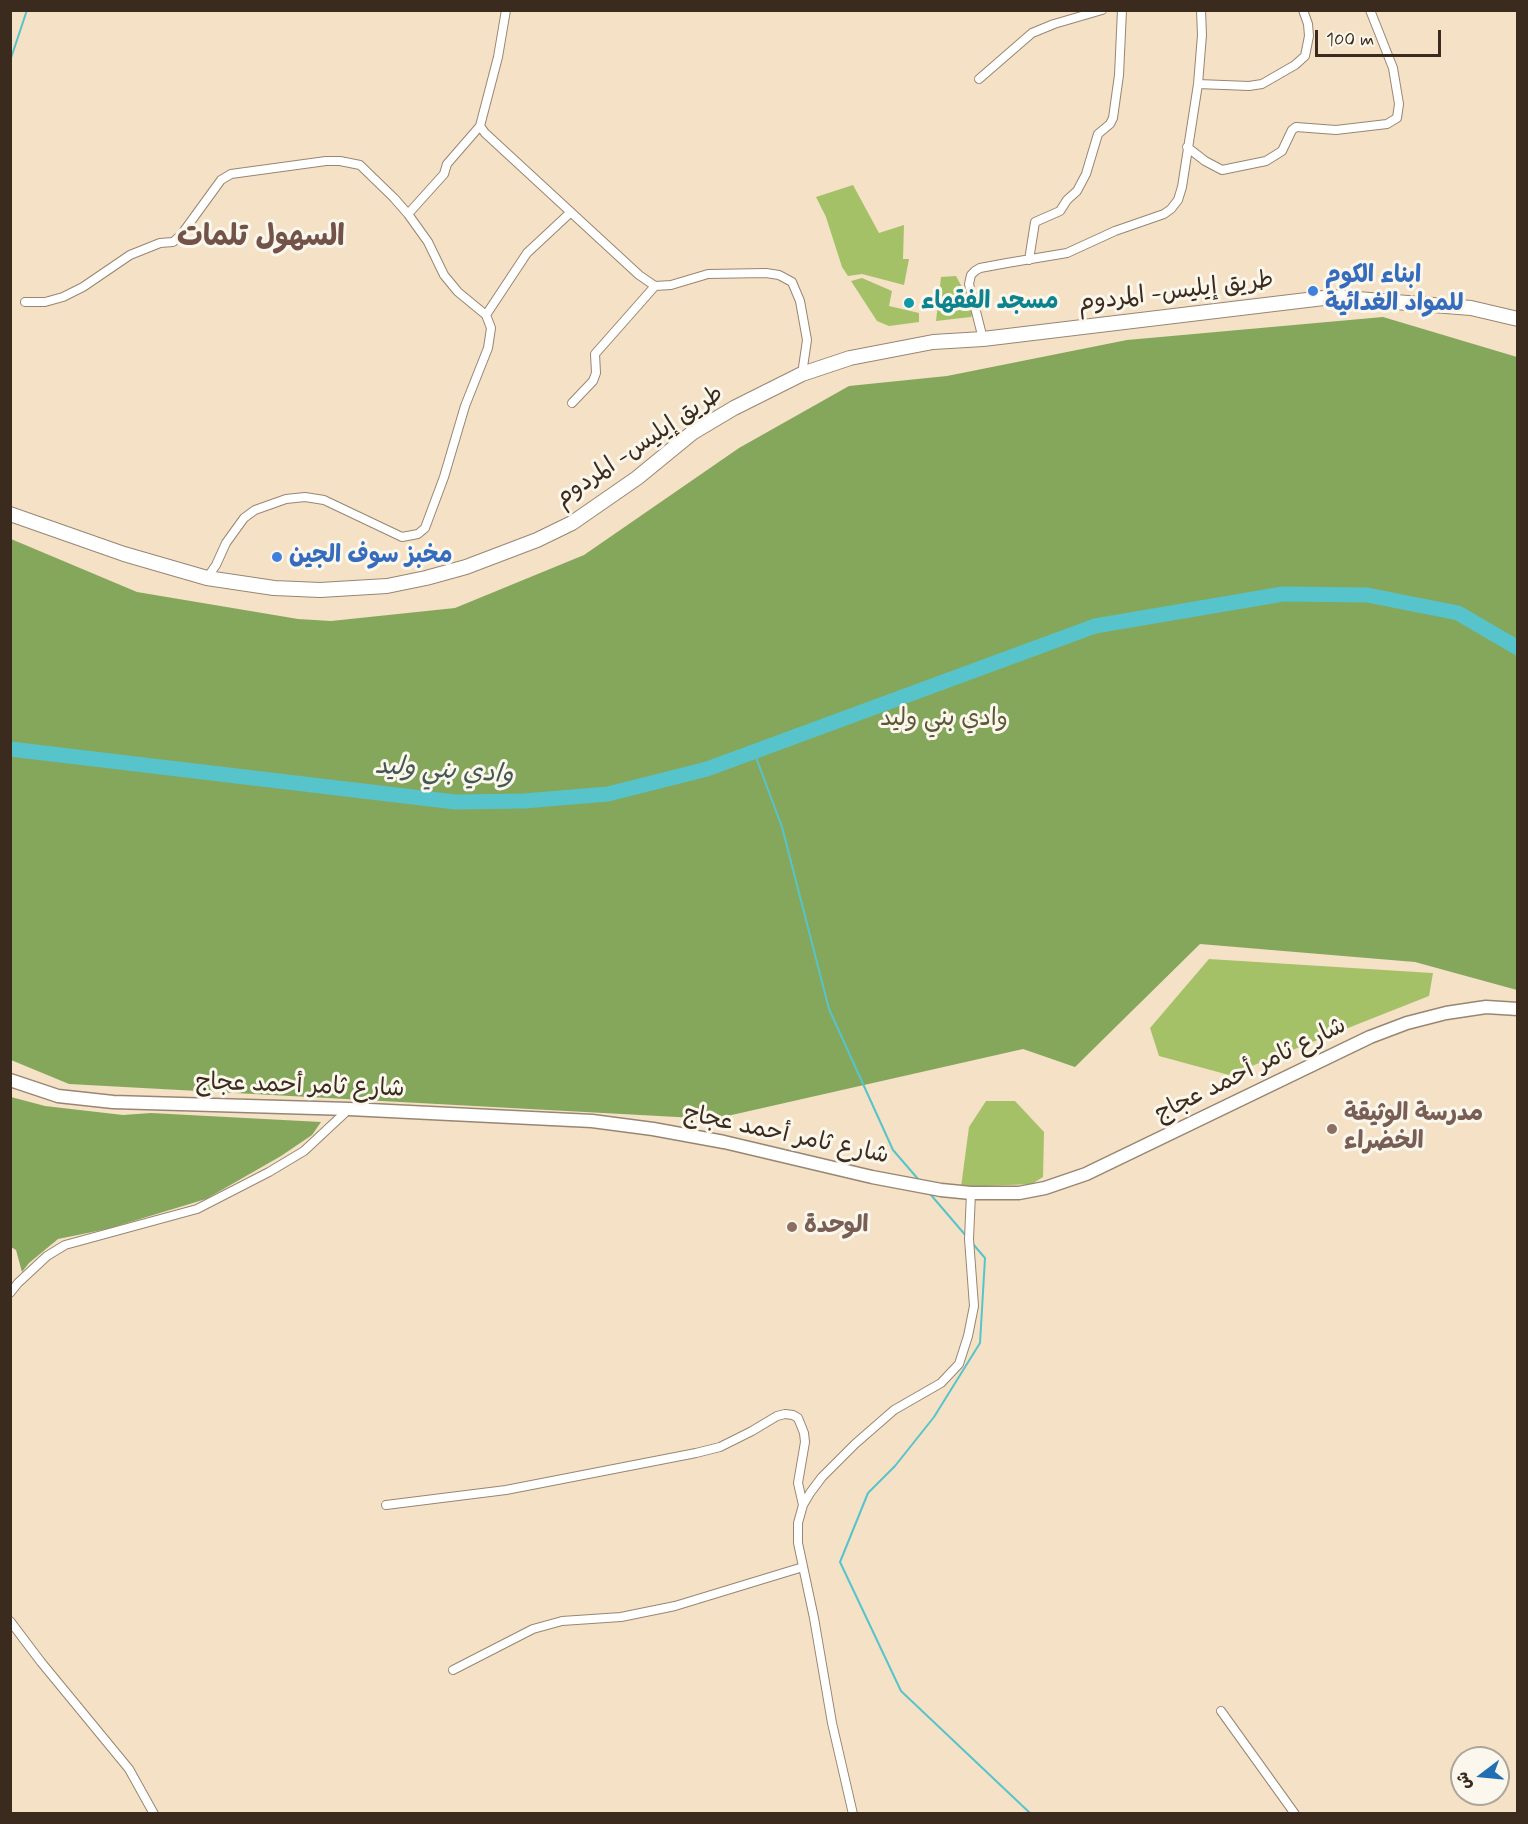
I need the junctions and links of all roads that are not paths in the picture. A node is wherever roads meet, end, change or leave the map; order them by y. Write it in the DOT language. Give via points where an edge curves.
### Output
graph roads {
  1 [pos="506,10"];
  2 [pos="1102,10"];
  3 [pos="1122,10"];
  4 [pos="1201,10"];
  5 [pos="1303,10"];
  6 [pos="1370,10"];
  7 [pos="979,79"];
  8 [pos="1198,84"];
  9 [pos="480,126"];
  10 [pos="1187,147"];
  11 [pos="571,213"];
  12 [pos="408,214"];
  13 [pos="1029,260"];
  14 [pos="655,286"];
  15 [pos="25,302"];
  16 [pos="486,315"];
  17 [pos="1518,319"];
  18 [pos="983,339"];
  19 [pos="802,374"];
  20 [pos="572,403"];
  21 [pos="10,514"];
  22 [pos="207,578"];
  23 [pos="1518,1009"];
  24 [pos="10,1080"];
  25 [pos="349,1109"];
  26 [pos="971,1193"];
  27 [pos="14,1282"];
  28 [pos="10,1293"];
  29 [pos="386,1505"];
  30 [pos="803,1505"];
  31 [pos="803,1567"];
  32 [pos="10,1621"];
  33 [pos="453,1670"];
  34 [pos="1221,1711"];
  35 [pos="154,1814"];
  36 [pos="853,1814"];
  37 [pos="1294,1814"];
  1 -- 9 [label="street"];
  2 -- 7 [label="street" via="1032,33"];
  3 -- 13 [label="street" via="1113,118 1098,134 1077,191 1060,211 1035,222"];
  4 -- 8 [label="street"];
  5 -- 8 [label="street" via="1309,36 1305,56 1295,65 1262,84"];
  6 -- 10 [label="street" via="1393,68 1399,104 1397,118 1387,124 1336,130 1296,127 1282,151 1266,161 1222,170"];
  8 -- 10 [label="street"];
  9 -- 11 [label="street"];
  9 -- 12 [label="street"];
  10 -- 13 [label="street" via="1182,188 1171,209 1067,253"];
  11 -- 14 [label="street"];
  11 -- 16 [label="street" via="527,253"];
  12 -- 15 [label="street" via="360,165 351,162 326,161 231,174 221,180 173,242 130,255 63,297"];
  12 -- 16 [label="street" via="444,275"];
  13 -- 18 [label="street" via="980,268 971,275 969,284"];
  14 -- 19 [label="street" via="708,274 765,273 787,279 796,288 804,316 807,340"];
  14 -- 20 [label="street" via="596,354 593,381"];
  16 -- 22 [label="street" via="491,328 488,348 425,528 418,534 402,537 324,500 286,499 244,518"];
  17 -- 18 [label="highway, طريق إيليس- المردوم" via="1471,308 1332,297"];
  18 -- 19 [label="highway, طريق إيليس- المردوم" via="892,349"];
  19 -- 22 [label="highway, طريق إيليس- المردوم" via="692,433 629,484 572,522 466,567 387,586 320,590"];
  21 -- 22 [label="highway, طريق إيليس- المردوم"];
  23 -- 26 [label="main road, شارع ثامر أحمد عجاج" via="1486,1007 1407,1023 1300,1069 1074,1179 1030,1192"];
  24 -- 25 [label="main road, شارع ثامر أحمد عجاج" via="58,1096 113,1102"];
  25 -- 26 [label="main road, شارع ثامر أحمد عجاج" via="591,1120 724,1142 872,1177"];
  25 -- 27 [label="street" via="304,1151 227,1195 197,1209 65,1245"];
  26 -- 30 [label="street" via="969,1239 974,1306 959,1364 941,1383 882,1418 822,1477"];
  27 -- 28 [label="street"];
  29 -- 30 [label="street" via="506,1490 696,1453 720,1447 785,1414 798,1418 804,1433 798,1483"];
  30 -- 31 [label="street" via="798,1543"];
  31 -- 33 [label="street" via="675,1606 621,1617 562,1621 533,1629"];
  31 -- 36 [label="street"];
  32 -- 35 [label="street" via="129,1769"];
  34 -- 37 [label="street"];
}
